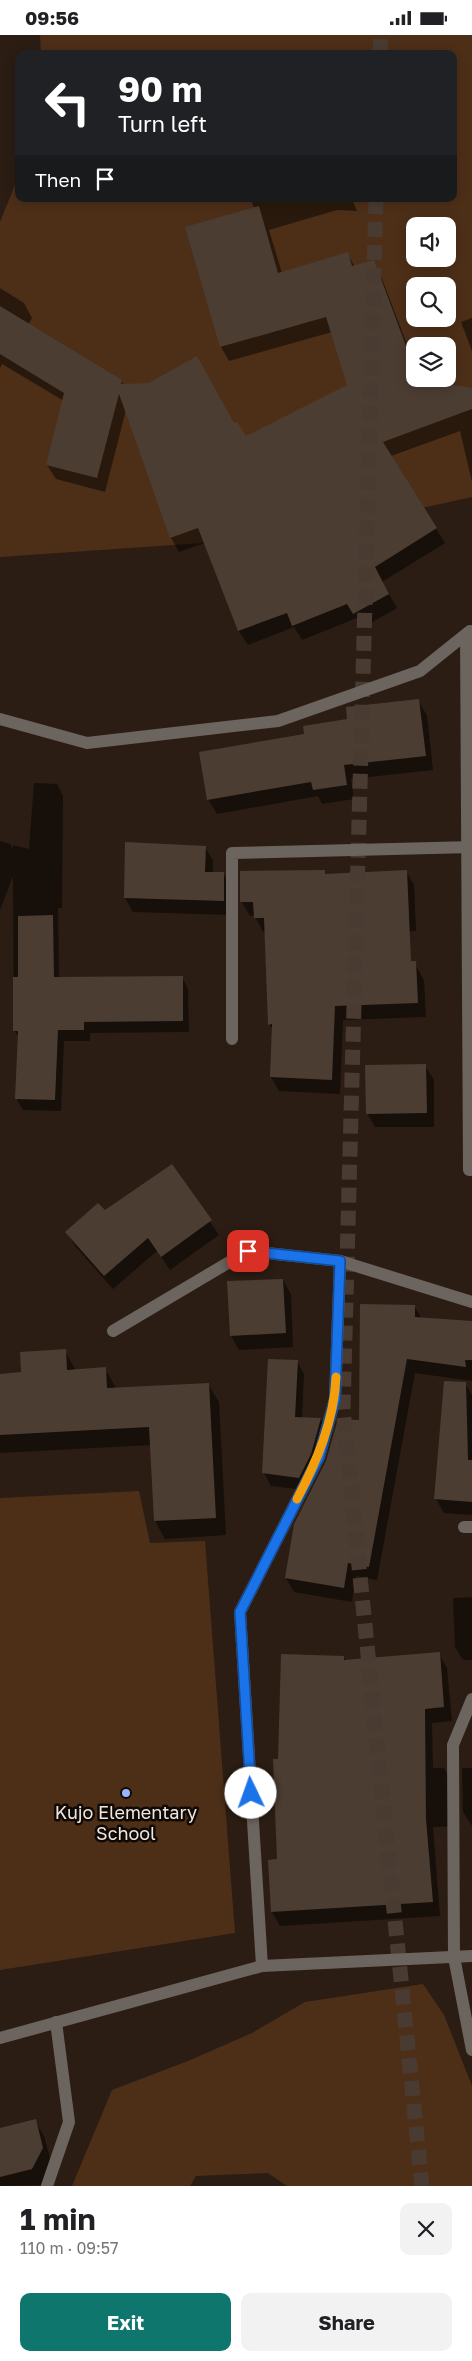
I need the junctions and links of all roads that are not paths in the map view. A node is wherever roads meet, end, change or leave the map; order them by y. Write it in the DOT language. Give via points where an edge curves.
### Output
graph roads {
  1 [pos="469,632"];
  2 [pos="0,719"];
  3 [pos="470,847"];
  4 [pos="232,1039"];
  5 [pos="472,1170"];
  6 [pos="340,1261"];
  7 [pos="472,1302"];
  8 [pos="113,1331"];
  9 [pos="472,1699"];
  10 [pos="472,1956"];
  11 [pos="454,1957"];
  12 [pos="262,1966"];
  13 [pos="56,2022"];
  14 [pos="0,2038"];
  15 [pos="472,2050"];
  16 [pos="47,2186"];
  1 -- 2 [label="street" via="420,671 278,721 87,743"];
  1 -- 3 [label="street"];
  3 -- 4 [label="street" via="232,853"];
  3 -- 5 [label="street" via="469,1170"];
  6 -- 7 [label="street"];
  6 -- 8 [label="street" via="248,1251"];
  6 -- 12 [label="street" via="335,1399 322,1447 240,1612"];
  9 -- 11 [label="street" via="453,1745"];
  10 -- 11 [label="street"];
  11 -- 12 [label="street"];
  11 -- 15 [label="street"];
  12 -- 13 [label="street"];
  13 -- 14 [label="street"];
  13 -- 16 [label="street" via="69,2122"];
}
